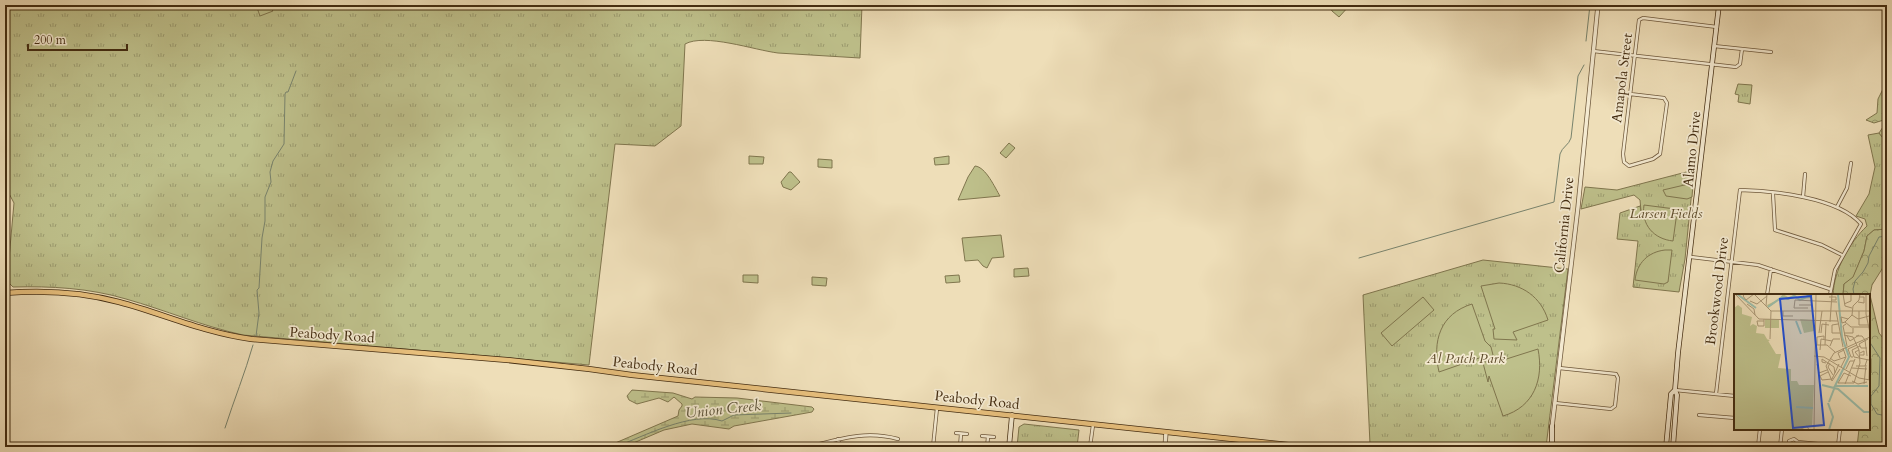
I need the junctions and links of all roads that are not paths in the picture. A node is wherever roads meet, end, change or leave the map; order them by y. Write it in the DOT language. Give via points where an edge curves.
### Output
graph roads {
  1 [pos="1598,5"];
  2 [pos="1719,5"];
  3 [pos="1716,27"];
  4 [pos="1714,46"];
  5 [pos="1742,49"];
  6 [pos="1593,52"];
  7 [pos="1771,52"];
  8 [pos="1634,56"];
  9 [pos="1712,64"];
  10 [pos="1630,94"];
  11 [pos="1851,163"];
  12 [pos="1805,174"];
  13 [pos="1773,194"];
  14 [pos="1802,197"];
  15 [pos="1837,207"];
  16 [pos="1842,255"];
  17 [pos="1691,257"];
  18 [pos="1731,261"];
  19 [pos="1772,269"];
  20 [pos="1830,289"];
  21 [pos="5,293"];
  22 [pos="1767,294"];
  23 [pos="1830,294"];
  24 [pos="1559,368"];
  25 [pos="1675,390"];
  26 [pos="1716,394"];
  27 [pos="1734,396"];
  28 [pos="1555,403"];
  29 [pos="937,407"];
  30 [pos="1699,414"];
  31 [pos="1012,415"];
  32 [pos="1734,418"];
  33 [pos="1093,424"];
  34 [pos="1552,426"];
  35 [pos="1760,430"];
  36 [pos="1782,430"];
  37 [pos="1840,430"];
  38 [pos="1166,432"];
  39 [pos="956,433"];
  40 [pos="961,434"];
  41 [pos="968,434"];
  42 [pos="982,436"];
  43 [pos="988,437"];
  44 [pos="994,437"];
  45 [pos="838,439"];
  46 [pos="898,439"];
  47 [pos="1798,442"];
  48 [pos="808,447"];
  49 [pos="840,447"];
  50 [pos="932,447"];
  51 [pos="960,447"];
  52 [pos="987,447"];
  53 [pos="1009,447"];
  54 [pos="1090,447"];
  55 [pos="1165,447"];
  56 [pos="1308,447"];
  57 [pos="1551,447"];
  58 [pos="1666,447"];
  59 [pos="1673,447"];
  60 [pos="1758,447"];
  61 [pos="1780,447"];
  62 [pos="1789,447"];
  63 [pos="1797,447"];
  64 [pos="1838,447"];
  1 -- 6 [label="street, California Drive"];
  2 -- 3 [label="main road, Alamo Drive"];
  3 -- 4 [label="main road, Alamo Drive"];
  3 -- 8 [label="street, Amapola Street" via="1641,18 1638,21"];
  4 -- 5 [label="street"];
  4 -- 9 [label="main road, Alamo Drive"];
  5 -- 7 [label="street"];
  5 -- 9 [label="street" via="1740,64 1736,67"];
  6 -- 8 [label="street"];
  6 -- 24 [label="street, California Drive"];
  8 -- 9 [label="street"];
  8 -- 10 [label="street, Amapola Street"];
  9 -- 17 [label="main road, Alamo Drive"];
  10 -- 10 [label="street, Amapola Street" via="1664,98 1667,102 1660,154 1653,160 1631,166 1625,163 1623,154"];
  11 -- 15 [label="street" via="1847,188"];
  12 -- 14 [label="street"];
  13 -- 14 [label="street"];
  13 -- 16 [label="street" via="1775,230 1822,245"];
  13 -- 18 [label="street, Brookwood Drive" via="1740,190"];
  14 -- 15 [label="street" via="1822,200"];
  15 -- 16 [label="street" via="1860,224"];
  16 -- 20 [label="street"];
  17 -- 18 [label="street"];
  17 -- 25 [label="main road, Alamo Drive"];
  18 -- 19 [label="street"];
  18 -- 26 [label="street, Brookwood Drive"];
  19 -- 20 [label="street"];
  19 -- 22 [label="street"];
  20 -- 23 [label="street"];
  21 -- 29 [label="main road, Peabody Road" via="47,291 97,297 215,333 251,340 507,360"];
  24 -- 28 [label="street, California Drive"];
  24 -- 28 [label="street" via="1616,374 1616,399 1615,407 1611,409"];
  25 -- 26 [label="street"];
  25 -- 58 [label="main road, Alamo Drive" via="1671,394"];
  25 -- 59 [label="main road, Alamo Drive" via="1677,395"];
  26 -- 27 [label="street"];
  28 -- 34 [label="street, California Drive"];
  29 -- 31 [label="main road, Peabody Road"];
  29 -- 50 [label="street"];
  30 -- 32 [label="street"];
  31 -- 33 [label="main road, Peabody Road"];
  31 -- 53 [label="main road"];
  33 -- 38 [label="main road, Peabody Road"];
  33 -- 54 [label="street"];
  34 -- 57 [label="main road"];
  35 -- 60 [label="street"];
  36 -- 61 [label="street"];
  37 -- 64 [label="street"];
  38 -- 55 [label="street"];
  38 -- 56 [label="main road, Peabody Road"];
  39 -- 40 [label="street"];
  40 -- 41 [label="street"];
  40 -- 51 [label="street"];
  42 -- 43 [label="street"];
  43 -- 44 [label="street"];
  43 -- 52 [label="street"];
  45 -- 46 [label="street" via="867,434"];
  45 -- 48 [label="street"];
  45 -- 49 [label="street"];
  47 -- 62 [label="street" via="1791,440"];
  47 -- 63 [label="street"];
  47 -- 64 [label="street"];
}
